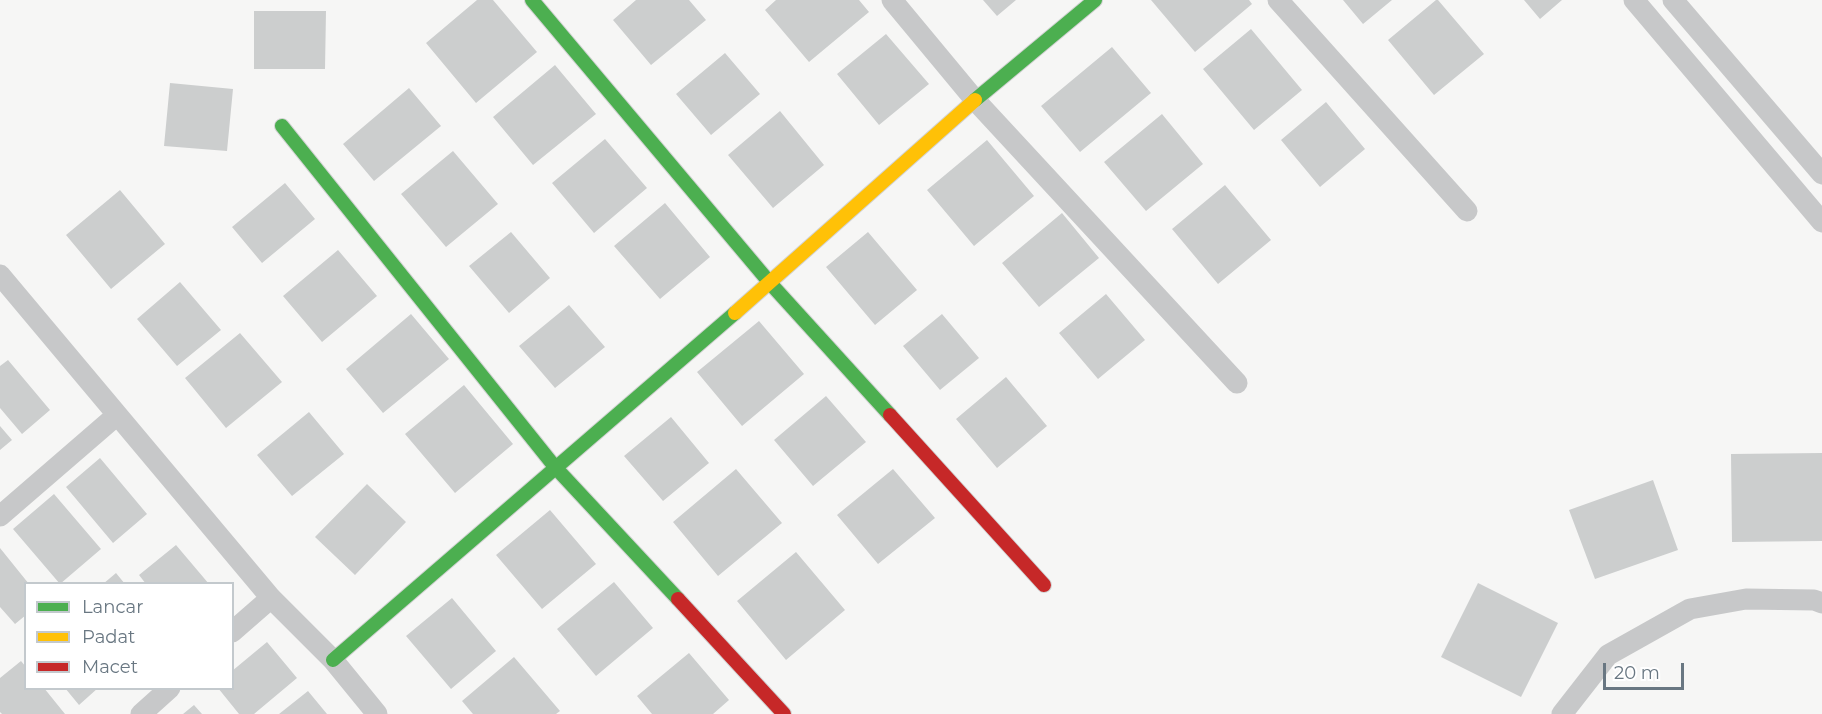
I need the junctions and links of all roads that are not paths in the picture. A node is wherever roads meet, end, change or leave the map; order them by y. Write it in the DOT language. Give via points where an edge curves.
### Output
graph roads {
  1 [pos="532,0"];
  2 [pos="892,0"];
  3 [pos="1095,0"];
  4 [pos="1278,0"];
  5 [pos="1634,0"];
  6 [pos="1672,0"];
  7 [pos="975,100"];
  8 [pos="282,126"];
  9 [pos="1822,174"];
  10 [pos="1467,211"];
  11 [pos="1822,222"];
  12 [pos="0,275"];
  13 [pos="770,284"];
  14 [pos="1237,382"];
  15 [pos="117,415"];
  16 [pos="555,467"];
  17 [pos="0,516"];
  18 [pos="1044,585"];
  19 [pos="271,598"];
  20 [pos="1822,603"];
  21 [pos="234,630"];
  22 [pos="333,660"];
  23 [pos="168,690"];
  24 [pos="141,714"];
  25 [pos="377,714"];
  26 [pos="784,714"];
  27 [pos="1562,714"];
  1 -- 13 [label="street"];
  2 -- 7 [label="street"];
  3 -- 7 [label="street"];
  4 -- 10 [label="street"];
  5 -- 11 [label="street"];
  6 -- 9 [label="street"];
  7 -- 13 [label="street"];
  7 -- 14 [label="street"];
  8 -- 16 [label="street"];
  12 -- 15 [label="street"];
  13 -- 16 [label="street"];
  13 -- 18 [label="street"];
  15 -- 17 [label="street"];
  15 -- 19 [label="street"];
  16 -- 22 [label="street"];
  16 -- 26 [label="street"];
  19 -- 21 [label="street"];
  19 -- 22 [label="street"];
  20 -- 27 [label="street" via="1746,599 1690,609 1608,655"];
  22 -- 25 [label="street"];
  23 -- 24 [label="street"];
}
